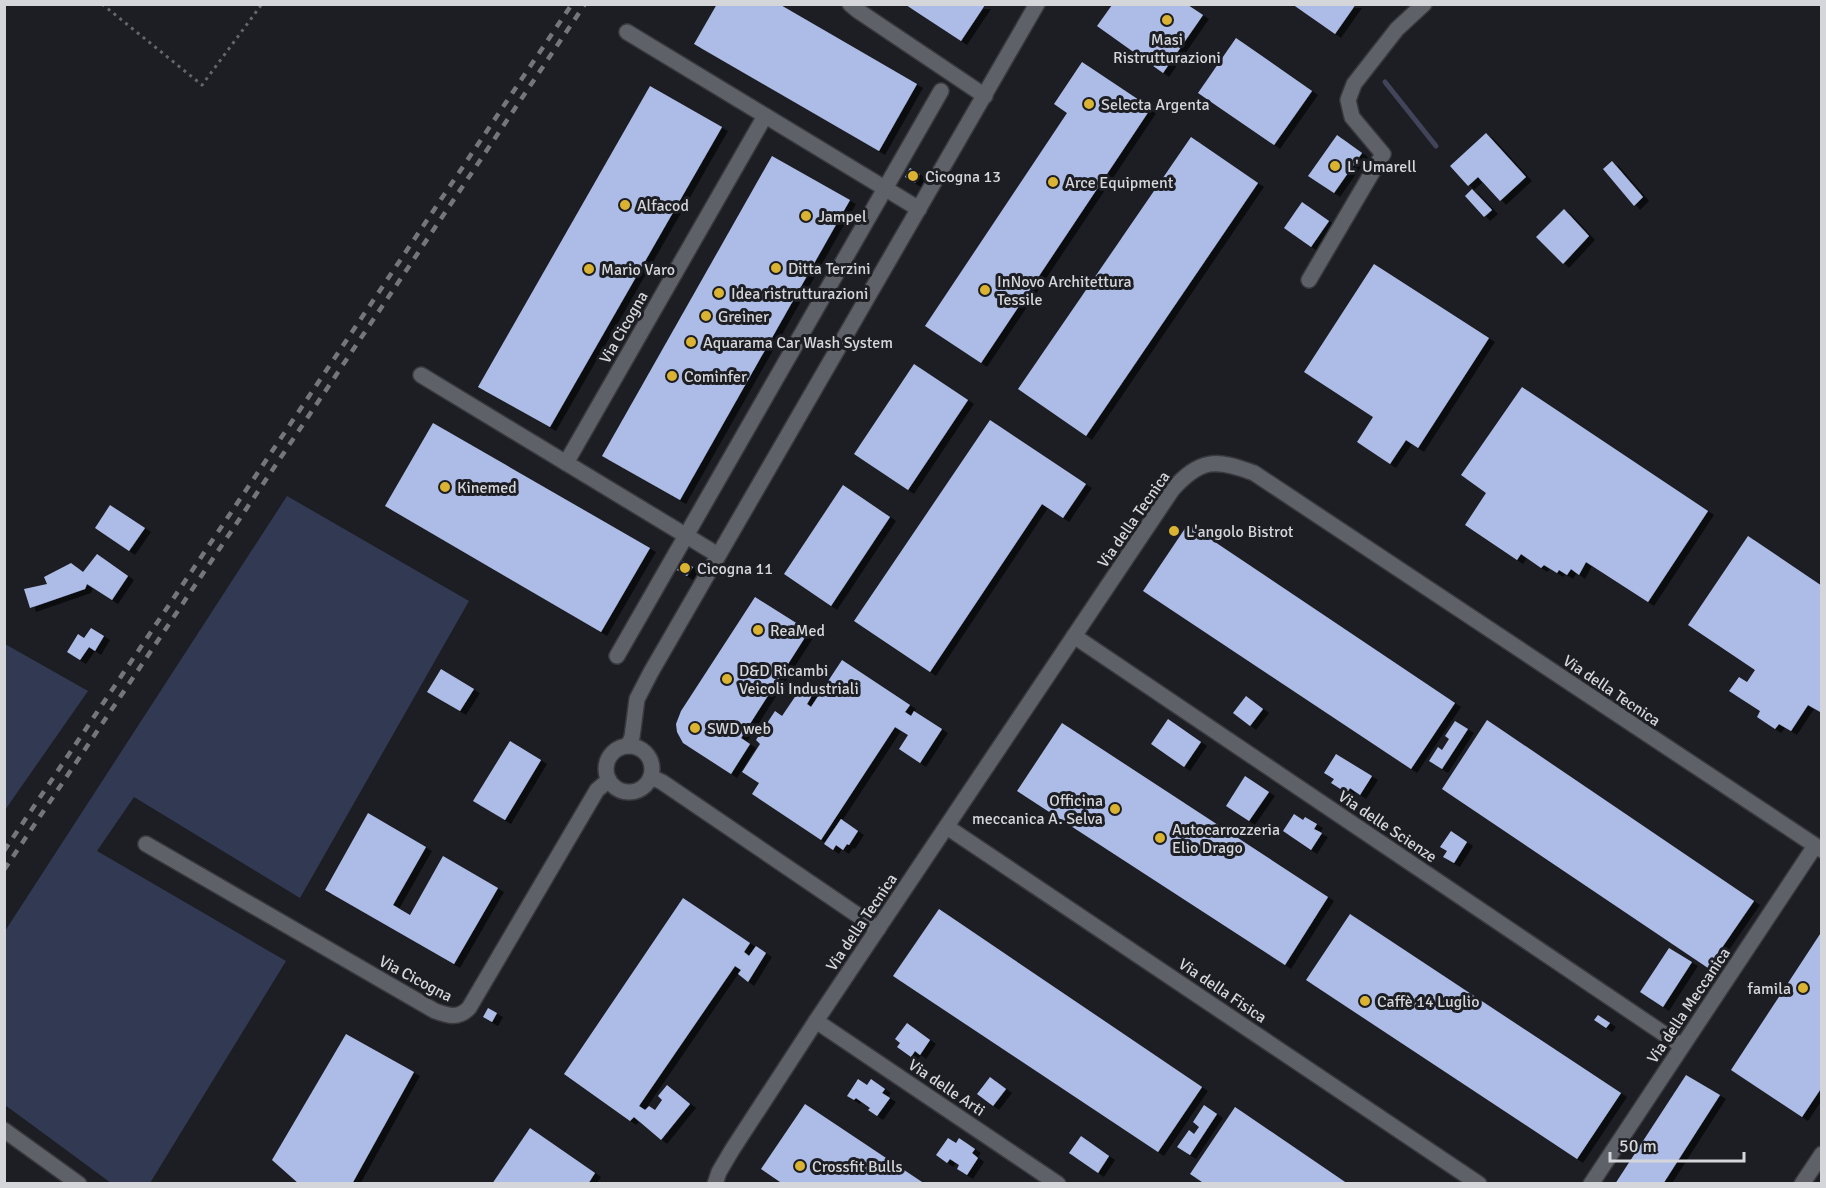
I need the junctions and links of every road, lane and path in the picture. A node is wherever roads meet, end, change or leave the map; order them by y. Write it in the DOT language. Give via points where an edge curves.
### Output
graph roads {
  1 [pos="102,4"];
  2 [pos="262,4"];
  3 [pos="850,4"];
  4 [pos="1037,4"];
  5 [pos="1424,4"];
  6 [pos="627,32"];
  7 [pos="941,91"];
  8 [pos="985,96"];
  9 [pos="765,116"];
  10 [pos="885,189"];
  11 [pos="919,209"];
  12 [pos="1309,280"];
  13 [pos="421,375"];
  14 [pos="566,463"];
  15 [pos="686,536"];
  16 [pos="718,555"];
  17 [pos="1074,636"];
  18 [pos="617,656"];
  19 [pos="628,746"];
  20 [pos="651,777"];
  21 [pos="609,780"];
  22 [pos="947,827"];
  23 [pos="146,844"];
  24 [pos="1818,848"];
  25 [pos="878,929"];
  26 [pos="816,1021"];
  27 [pos="1682,1047"];
  28 [pos="4,1130"];
  29 [pos="1821,1154"];
  30 [pos="79,1184"];
  31 [pos="715,1184"];
  32 [pos="1058,1184"];
  33 [pos="1479,1184"];
  34 [pos="1591,1184"];
  35 [pos="1802,1184"];
  1 -- 2 [label="path" via="202,85"];
  3 -- 8 [label="street"];
  4 -- 8 [label="street"];
  5 -- 12 [label="street" via="1397,29 1354,84 1348,100 1353,117 1383,154"];
  6 -- 9 [label="street"];
  7 -- 10 [label="street"];
  8 -- 11 [label="street"];
  9 -- 10 [label="street"];
  9 -- 14 [label="street, Via Cicogna"];
  10 -- 11 [label="street"];
  10 -- 15 [label="street"];
  11 -- 16 [label="street"];
  13 -- 14 [label="street"];
  14 -- 15 [label="street"];
  15 -- 16 [label="street"];
  15 -- 18 [label="street"];
  16 -- 19 [label="street" via="637,699"];
  17 -- 22 [label="street, Via della Tecnica"];
  17 -- 24 [label="street, Via della Tecnica" via="1182,479 1207,464 1238,467 1254,473"];
  17 -- 27 [label="street, Via delle Scienze"];
  19 -- 20 [label="street" via="636,746 648,755"];
  19 -- 21 [label="street" via="609,757"];
  20 -- 21 [label="street" via="642,789 634,792 620,790"];
  20 -- 25 [label="street"];
  21 -- 23 [label="street, Via Cicogna" via="597,790 469,1008 457,1016 435,1011"];
  22 -- 25 [label="street, Via della Tecnica"];
  22 -- 33 [label="street, Via della Fisica"];
  24 -- 27 [label="street, Via della Meccanica"];
  25 -- 26 [label="street, Via della Tecnica"];
  26 -- 31 [label="street, Via della Tecnica" via="732,1150"];
  26 -- 32 [label="street, Via delle Arti"];
  27 -- 34 [label="street, Via della Meccanica"];
  28 -- 30 [label="street"];
  29 -- 35 [label="street"];
}
